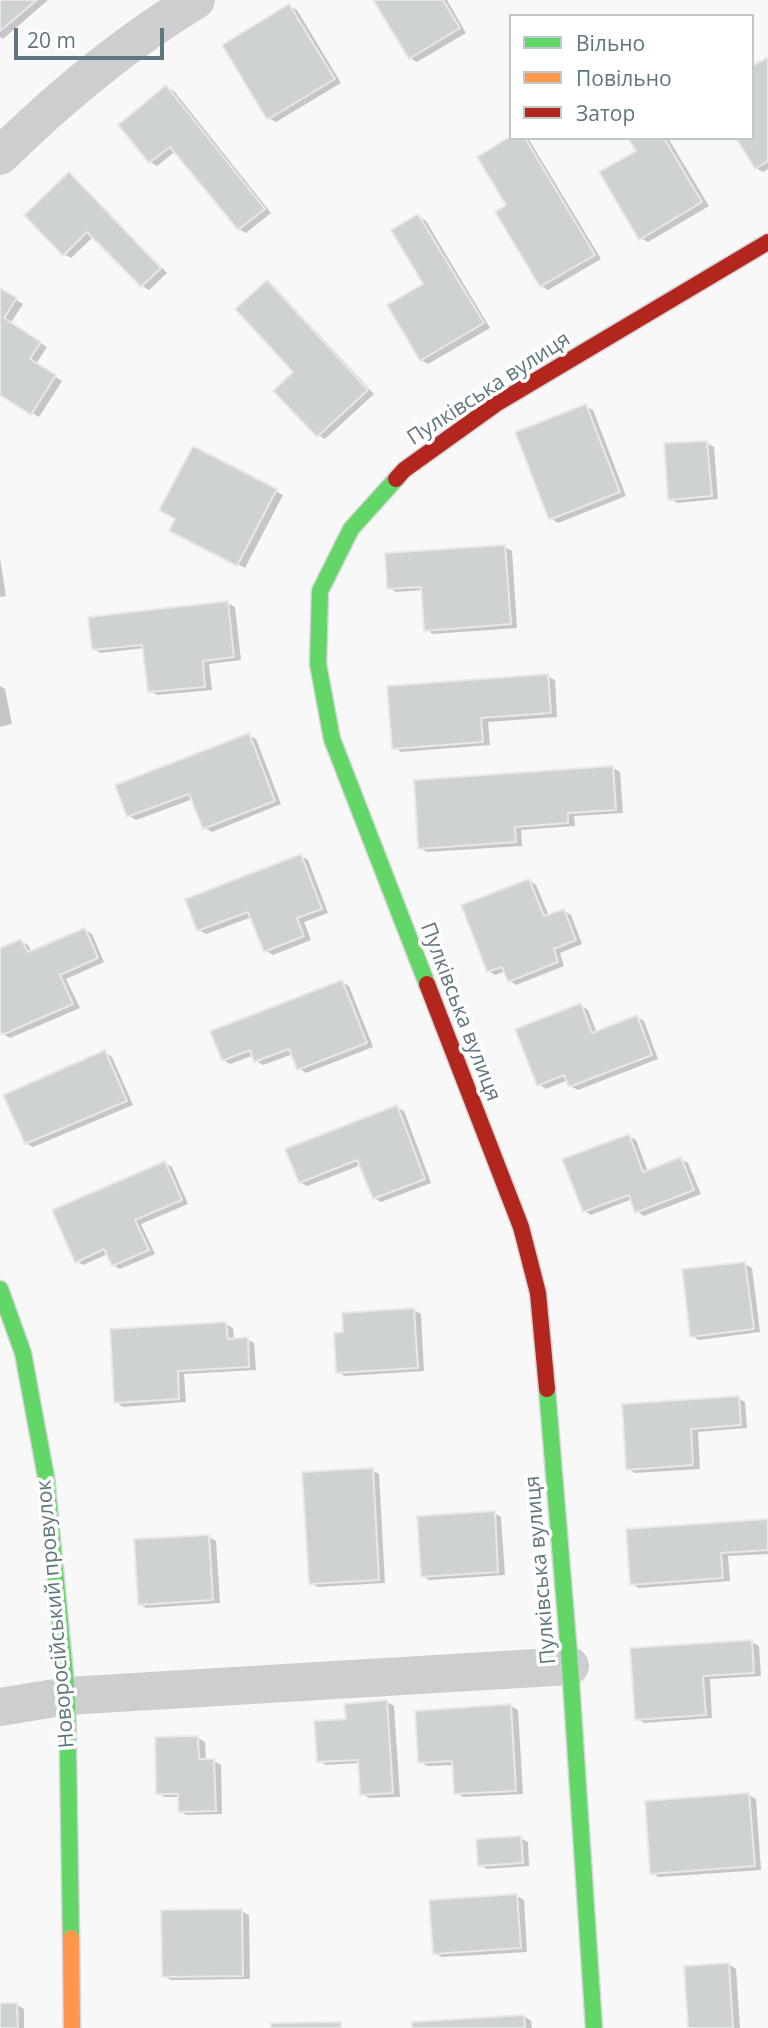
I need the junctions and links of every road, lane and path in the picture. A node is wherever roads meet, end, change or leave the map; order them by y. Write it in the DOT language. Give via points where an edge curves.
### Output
graph roads {
  1 [pos="195,0"];
  2 [pos="0,156"];
  3 [pos="768,242"];
  4 [pos="0,1289"];
  5 [pos="570,1666"];
  6 [pos="67,1696"];
  7 [pos="0,1707"];
  8 [pos="72,2028"];
  9 [pos="594,2028"];
  1 -- 2 [label="street" via="158,22 41,116"];
  3 -- 5 [label="street, Пулківська вулиця" via="496,404 404,470 351,529 320,591 317,664 332,739 521,1227 538,1293"];
  4 -- 6 [label="street, Новоросійський провулок" via="23,1353 46,1477"];
  5 -- 6 [label="street"];
  5 -- 9 [label="street, Пулківська вулиця"];
  6 -- 7 [label="street"];
  6 -- 8 [label="street, Новоросійський провулок"];
}
